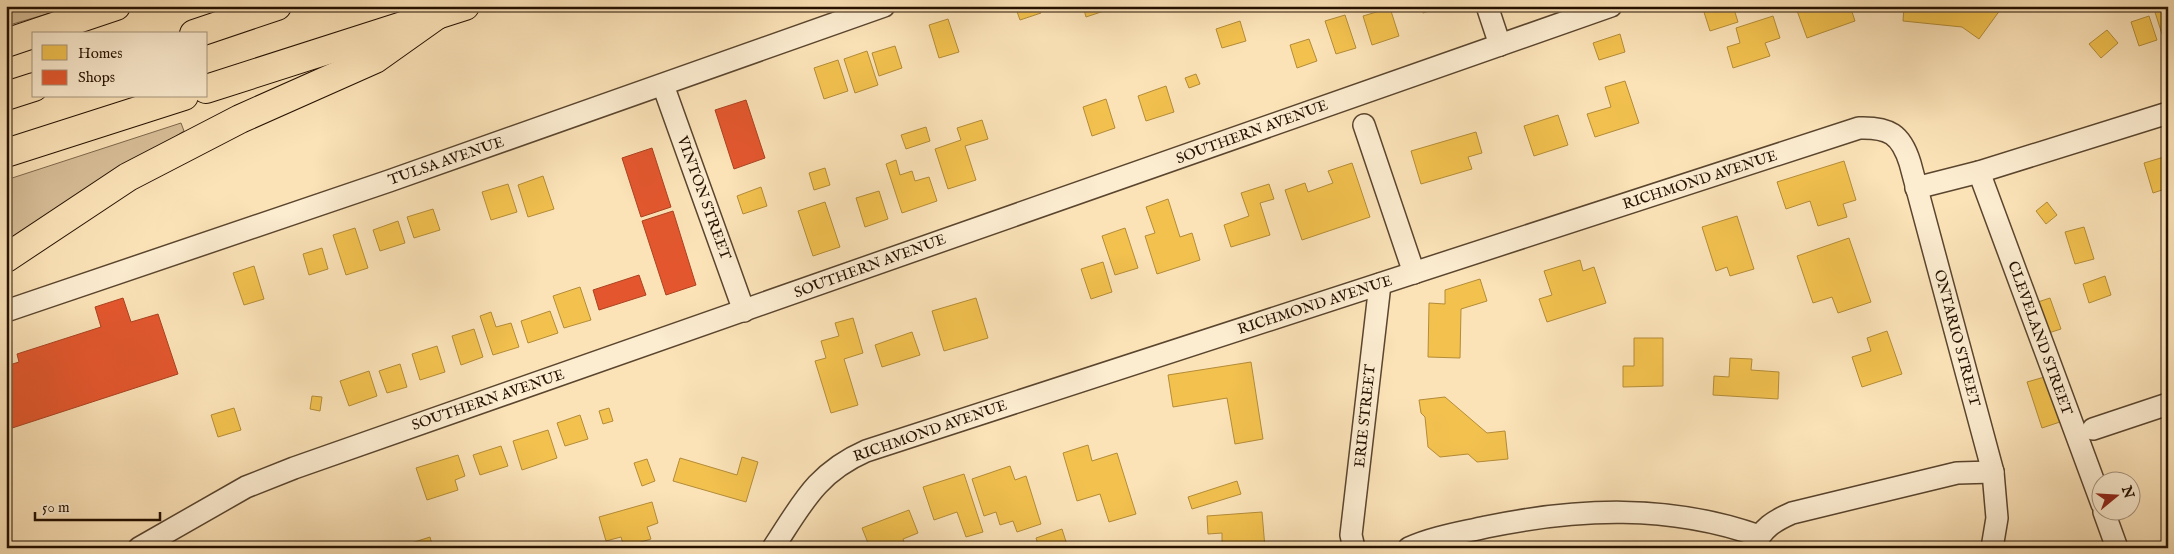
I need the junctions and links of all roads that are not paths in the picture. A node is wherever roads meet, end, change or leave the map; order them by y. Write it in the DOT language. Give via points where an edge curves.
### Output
graph roads {
  1 [pos="116,6"];
  2 [pos="278,6"];
  3 [pos="465,6"];
  4 [pos="884,6"];
  5 [pos="1487,6"];
  6 [pos="1611,6"];
  7 [pos="437,15"];
  8 [pos="39,32"];
  9 [pos="200,32"];
  10 [pos="32,34"];
  11 [pos="6,43"];
  12 [pos="1500,45"];
  13 [pos="663,85"];
  14 [pos="32,88"];
  15 [pos="208,88"];
  16 [pos="6,96"];
  17 [pos="178,98"];
  18 [pos="2168,113"];
  19 [pos="1364,125"];
  20 [pos="1894,135"];
  21 [pos="6,153"];
  22 [pos="1980,172"];
  23 [pos="1916,188"];
  24 [pos="6,258"];
  25 [pos="1414,273"];
  26 [pos="1380,284"];
  27 [pos="6,310"];
  28 [pos="744,311"];
  29 [pos="2168,404"];
  30 [pos="2093,429"];
  31 [pos="1993,472"];
  32 [pos="2092,477"];
  33 [pos="2108,522"];
  34 [pos="1756,542"];
  35 [pos="139,548"];
  36 [pos="773,548"];
  37 [pos="1354,548"];
  38 [pos="1409,548"];
  39 [pos="1992,548"];
  40 [pos="2118,548"];
  1 -- 8 [label="highway"];
  2 -- 9 [label="highway"];
  3 -- 7 [label="highway"];
  4 -- 13 [label="street, TULSA AVENUE"];
  5 -- 12 [label="street"];
  6 -- 12 [label="street, SOUTHERN AVENUE"];
  7 -- 15 [label="highway"];
  7 -- 24 [label="highway" via="376,59 240,119 128,177"];
  10 -- 11 [label="highway"];
  12 -- 28 [label="street, SOUTHERN AVENUE"];
  13 -- 27 [label="street, TULSA AVENUE"];
  13 -- 28 [label="street, VINTON STREET"];
  14 -- 16 [label="highway"];
  17 -- 21 [label="highway"];
  18 -- 22 [label="street"];
  19 -- 25 [label="street"];
  20 -- 23 [label="street, ONTARIO STREET" via="1904,145"];
  20 -- 25 [label="street, RICHMOND AVENUE" via="1875,128 1859,128"];
  22 -- 23 [label="street"];
  22 -- 32 [label="street, CLEVELAND STREET"];
  23 -- 31 [label="street, ONTARIO STREET"];
  25 -- 26 [label="street, RICHMOND AVENUE"];
  26 -- 36 [label="street, RICHMOND AVENUE" via="847,459 810,491"];
  26 -- 37 [label="street, ERIE STREET" via="1351,534"];
  28 -- 35 [label="street, SOUTHERN AVENUE" via="294,468 246,487"];
  29 -- 30 [label="street"];
  31 -- 34 [label="street" via="1957,472 1792,513 1776,520"];
  31 -- 39 [label="street, ONTARIO STREET" via="1997,518"];
  33 -- 40 [label="street"];
  34 -- 38 [label="street" via="1708,520 1664,513 1604,511 1521,520 1461,532"];
}
